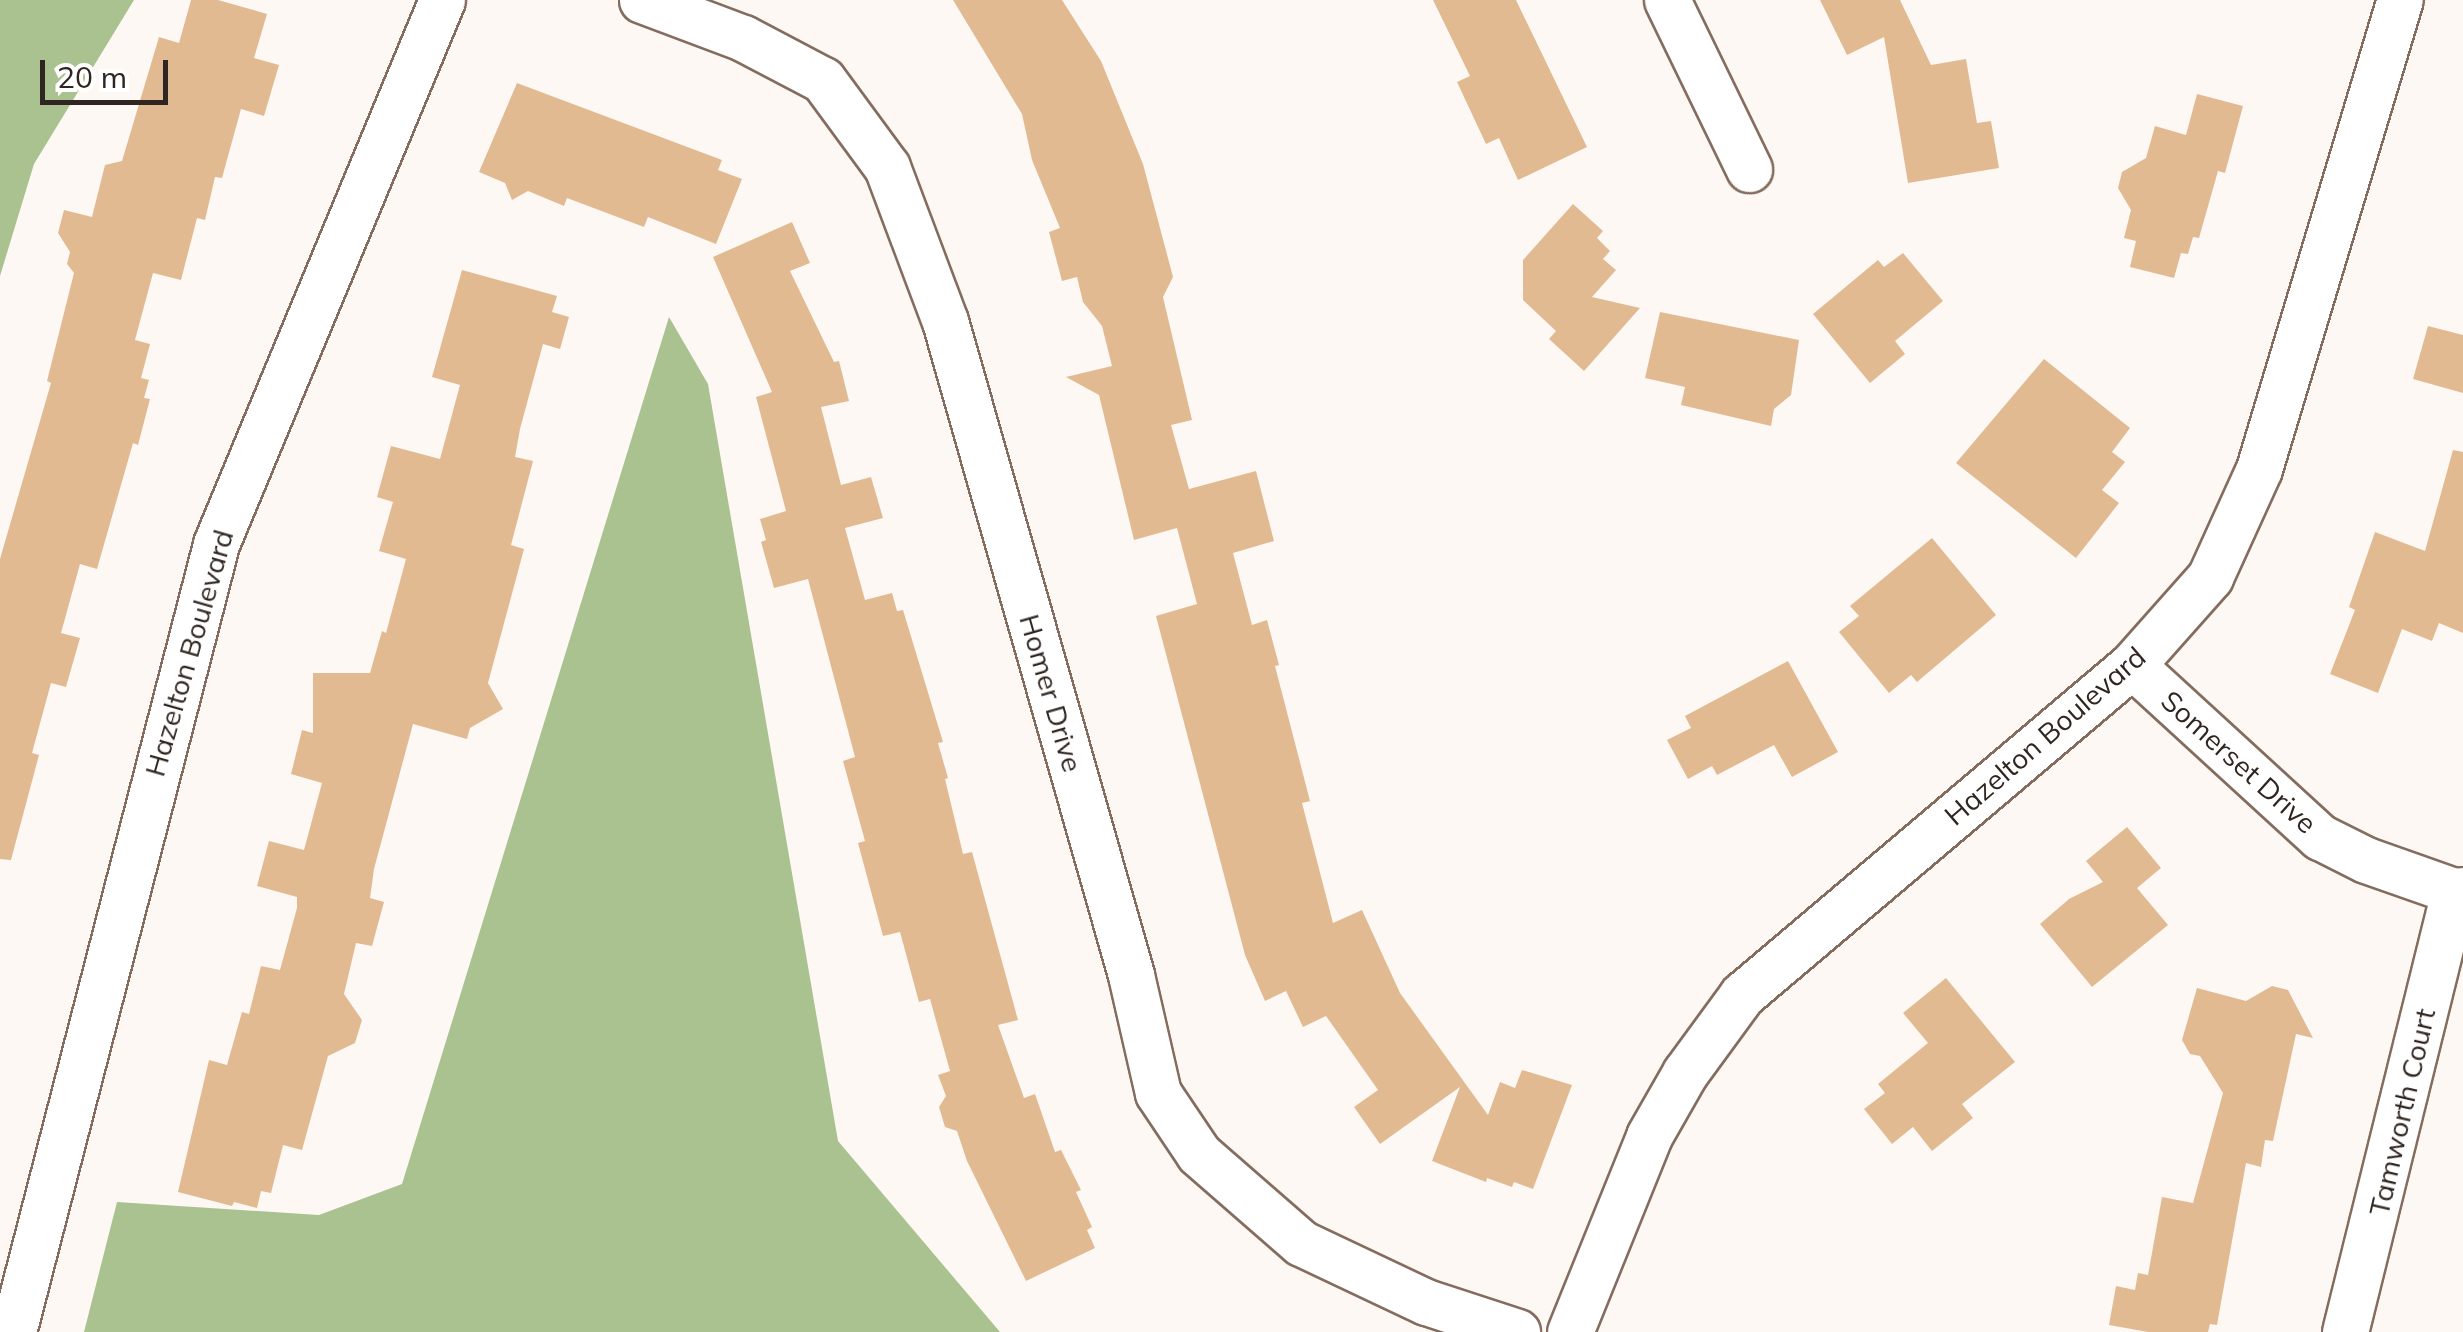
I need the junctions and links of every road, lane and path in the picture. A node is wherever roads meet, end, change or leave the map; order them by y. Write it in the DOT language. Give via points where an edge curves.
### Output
graph roads {
  1 [pos="442,0"];
  2 [pos="642,0"];
  3 [pos="1667,0"];
  4 [pos="2400,0"];
  5 [pos="1748,170"];
  6 [pos="2132,665"];
  7 [pos="2458,890"];
  8 [pos="12,1285"];
  9 [pos="13,1332"];
  10 [pos="1517,1332"];
  11 [pos="1570,1332"];
  12 [pos="2345,1332"];
  1 -- 8 [label="street, Hazelton Boulevard" via="216,544"];
  2 -- 10 [label="street, Homer Drive" via="744,38 823,80 887,167 945,321 1131,975 1158,1093 1178,1124 1199,1154 1301,1242 1426,1302"];
  3 -- 5 [label="street"];
  4 -- 6 [label="street, Hazelton Boulevard" via="2259,469 2210,578"];
  6 -- 7 [label="street, Somerset Drive" via="2320,836 2366,860"];
  6 -- 11 [label="street, Hazelton Boulevard" via="1742,995 1649,1136"];
  7 -- 12 [label="street, Tamworth Court"];
  8 -- 9 [label="street, Hazelton Boulevard"];
}
